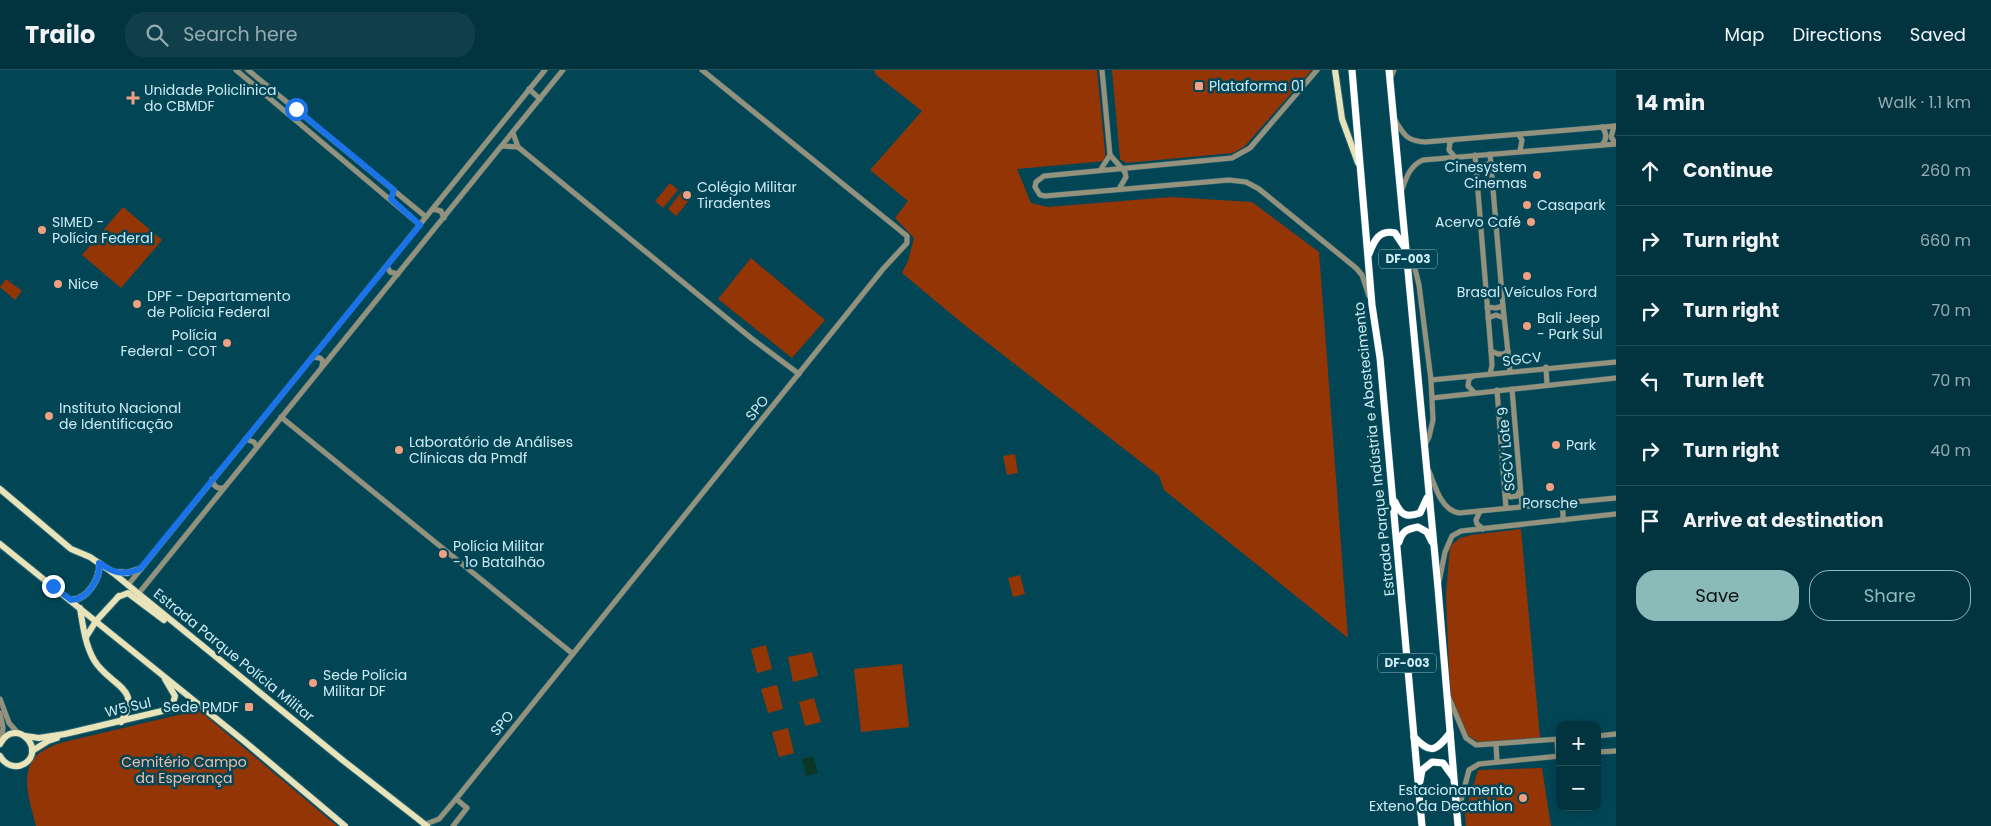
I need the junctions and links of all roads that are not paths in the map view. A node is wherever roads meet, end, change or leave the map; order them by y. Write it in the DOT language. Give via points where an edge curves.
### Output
graph roads {
  1 [pos="236,70"];
  2 [pos="248,70"];
  3 [pos="545,70"];
  4 [pos="563,70"];
  5 [pos="702,70"];
  6 [pos="1102,70"];
  7 [pos="1317,70"];
  8 [pos="1335,70"];
  9 [pos="1352,70"];
  10 [pos="1389,70"];
  11 [pos="1394,70"];
  12 [pos="1390,79"];
  13 [pos="529,89"];
  14 [pos="540,98"];
  15 [pos="296,109"];
  16 [pos="291,115"];
  17 [pos="1393,117"];
  18 [pos="1615,126"];
  19 [pos="1602,127"];
  20 [pos="513,133"];
  21 [pos="1519,135"];
  22 [pos="1453,140"];
  23 [pos="1616,144"];
  24 [pos="1602,145"];
  25 [pos="502,146"];
  26 [pos="518,147"];
  27 [pos="1520,151"];
  28 [pos="351,154"];
  29 [pos="1490,154"];
  30 [pos="1110,155"];
  31 [pos="1476,155"];
  32 [pos="1454,156"];
  33 [pos="345,160"];
  34 [pos="1492,167"];
  35 [pos="1121,168"];
  36 [pos="1360,168"];
  37 [pos="1476,168"];
  38 [pos="1101,170"];
  39 [pos="1119,189"];
  40 [pos="394,190"];
  41 [pos="1401,193"];
  42 [pos="391,199"];
  43 [pos="433,209"];
  44 [pos="426,217"];
  45 [pos="444,218"];
  46 [pos="420,225"];
  47 [pos="1407,251"];
  48 [pos="1368,255"];
  49 [pos="387,266"];
  50 [pos="398,274"];
  51 [pos="1372,305"];
  52 [pos="1503,306"];
  53 [pos="1488,307"];
  54 [pos="1488,318"];
  55 [pos="1504,318"];
  56 [pos="1491,351"];
  57 [pos="1508,351"];
  58 [pos="312,357"];
  59 [pos="1616,362"];
  60 [pos="322,366"];
  61 [pos="1546,367"];
  62 [pos="1510,371"];
  63 [pos="799,374"];
  64 [pos="1490,374"];
  65 [pos="1473,375"];
  66 [pos="1616,378"];
  67 [pos="1431,380"];
  68 [pos="1547,385"];
  69 [pos="1512,389"];
  70 [pos="1497,390"];
  71 [pos="1474,392"];
  72 [pos="1432,398"];
  73 [pos="281,417"];
  74 [pos="246,439"];
  75 [pos="257,447"];
  76 [pos="1424,447"];
  77 [pos="1426,464"];
  78 [pos="212,479"];
  79 [pos="223,488"];
  80 [pos="0,490"];
  81 [pos="1428,490"];
  82 [pos="1520,490"];
  83 [pos="1505,491"];
  84 [pos="1393,497"];
  85 [pos="1616,498"];
  86 [pos="1560,503"];
  87 [pos="1522,507"];
  88 [pos="1506,508"];
  89 [pos="1480,511"];
  90 [pos="1616,514"];
  91 [pos="1563,520"];
  92 [pos="1483,529"];
  93 [pos="0,544"];
  94 [pos="1433,545"];
  95 [pos="1398,546"];
  96 [pos="99,563"];
  97 [pos="140,569"];
  98 [pos="112,572"];
  99 [pos="128,585"];
  100 [pos="1438,588"];
  101 [pos="138,593"];
  102 [pos="118,597"];
  103 [pos="71,600"];
  104 [pos="80,608"];
  105 [pos="96,621"];
  106 [pos="86,638"];
  107 [pos="208,650"];
  108 [pos="573,654"];
  109 [pos="165,677"];
  110 [pos="1447,695"];
  111 [pos="0,699"];
  112 [pos="196,703"];
  113 [pos="171,710"];
  114 [pos="0,713"];
  115 [pos="121,722"];
  116 [pos="18,733"];
  117 [pos="1450,733"];
  118 [pos="65,734"];
  119 [pos="1616,734"];
  120 [pos="25,736"];
  121 [pos="1601,736"];
  122 [pos="1413,737"];
  123 [pos="1556,739"];
  124 [pos="0,743"];
  125 [pos="1496,744"];
  126 [pos="32,751"];
  127 [pos="1616,751"];
  128 [pos="1601,752"];
  129 [pos="0,756"];
  130 [pos="1556,756"];
  131 [pos="1497,762"];
  132 [pos="3,764"];
  133 [pos="1454,779"];
  134 [pos="1419,787"];
  135 [pos="456,799"];
  136 [pos="1457,814"];
  137 [pos="440,819"];
  138 [pos="427,825"];
  139 [pos="345,826"];
  140 [pos="438,826"];
  141 [pos="454,826"];
  142 [pos="1422,826"];
  143 [pos="1458,826"];
  1 -- 16 [label="street"];
  2 -- 15 [label="street"];
  3 -- 13 [label="street"];
  4 -- 14 [label="street"];
  5 -- 63 [label="street, SPO" via="856,193 908,239"];
  6 -- 30 [label="street"];
  7 -- 35 [label="street" via="1250,148 1232,158"];
  8 -- 36 [label="main road" via="1342,119"];
  9 -- 36 [label="highway, Estrada Parque Indústria e Abastecimento / DF-003"];
  10 -- 12 [label="highway, DF-003"];
  11 -- 12 [label="street"];
  12 -- 17 [label="highway, DF-003"];
  13 -- 14 [label="street"];
  13 -- 43 [label="street"];
  14 -- 20 [label="street"];
  15 -- 16 [label="street"];
  15 -- 28 [label="street"];
  16 -- 33 [label="street"];
  17 -- 22 [label="street" via="1412,140"];
  17 -- 41 [label="highway, DF-003"];
  18 -- 19 [label="street"];
  18 -- 23 [label="street" via="1611,137"];
  19 -- 21 [label="street"];
  19 -- 24 [label="street" via="1606,138"];
  20 -- 25 [label="street"];
  20 -- 26 [label="street"];
  21 -- 22 [label="street"];
  21 -- 27 [label="street" via="1522,140"];
  22 -- 32 [label="street" via="1449,150"];
  23 -- 24 [label="street"];
  24 -- 27 [label="street"];
  25 -- 26 [label="street"];
  25 -- 45 [label="street"];
  26 -- 63 [label="street"];
  27 -- 29 [label="street"];
  28 -- 33 [label="street"];
  28 -- 40 [label="street"];
  29 -- 31 [label="street"];
  29 -- 34 [label="street"];
  30 -- 35 [label="street"];
  30 -- 38 [label="street"];
  31 -- 32 [label="street"];
  31 -- 37 [label="street"];
  32 -- 41 [label="street" via="1418,162 1408,174"];
  33 -- 42 [label="street"];
  34 -- 37 [label="street" via="1484,164"];
  34 -- 52 [label="street"];
  35 -- 38 [label="street"];
  35 -- 39 [label="street" via="1126,178"];
  36 -- 48 [label="highway, Estrada Parque Indústria e Abastecimento / DF-003"];
  37 -- 53 [label="street"];
  38 -- 39 [label="street" via="1044,176 1035,187 1040,195 1045,196"];
  39 -- 51 [label="street" via="1229,180 1246,182 1356,268 1362,275"];
  40 -- 42 [label="street"];
  40 -- 44 [label="street"];
  41 -- 47 [label="highway, DF-003"];
  42 -- 46 [label="street"];
  43 -- 44 [label="street"];
  43 -- 45 [label="street" via="441,210"];
  44 -- 46 [label="street"];
  45 -- 50 [label="street"];
  46 -- 49 [label="street"];
  47 -- 48 [label="highway" via="1400,238 1390,232 1378,236"];
  47 -- 67 [label="street" via="1419,285"];
  47 -- 76 [label="highway, DF-003"];
  48 -- 51 [label="highway, Estrada Parque Indústria e Abastecimento / DF-003"];
  49 -- 50 [label="street" via="390,272"];
  49 -- 58 [label="street"];
  50 -- 60 [label="street"];
  51 -- 84 [label="highway, Estrada Parque Indústria e Abastecimento / DF-003"];
  52 -- 53 [label="street"];
  52 -- 55 [label="street"];
  53 -- 54 [label="street"];
  54 -- 55 [label="street" via="1496,315"];
  54 -- 56 [label="street"];
  55 -- 57 [label="street"];
  56 -- 57 [label="street" via="1498,354"];
  56 -- 64 [label="street"];
  57 -- 62 [label="street"];
  58 -- 60 [label="street" via="320,358"];
  58 -- 74 [label="street"];
  59 -- 61 [label="street, SGCV"];
  60 -- 73 [label="street"];
  61 -- 62 [label="street, SGCV"];
  61 -- 68 [label="street"];
  62 -- 64 [label="street, SGCV"];
  63 -- 108 [label="street, SPO"];
  64 -- 65 [label="street, SGCV"];
  65 -- 67 [label="street, SGCV"];
  65 -- 71 [label="street" via="1468,386"];
  66 -- 68 [label="street, SGCV"];
  67 -- 72 [label="street"];
  68 -- 69 [label="street, SGCV"];
  69 -- 70 [label="street, SGCV"];
  69 -- 82 [label="street, SGCV Lote 9"];
  70 -- 71 [label="street, SGCV"];
  70 -- 83 [label="street, SGCV Lote 9"];
  71 -- 72 [label="street, SGCV"];
  72 -- 76 [label="street" via="1433,420"];
  73 -- 75 [label="street"];
  73 -- 108 [label="street"];
  74 -- 75 [label="street"];
  74 -- 78 [label="street"];
  75 -- 79 [label="street"];
  76 -- 77 [label="highway, DF-003"];
  77 -- 81 [label="highway, DF-003"];
  77 -- 89 [label="street" via="1445,505 1455,512"];
  78 -- 79 [label="street" via="216,487"];
  78 -- 97 [label="street"];
  79 -- 101 [label="street"];
  80 -- 96 [label="main road, Estrada Parque Polícia Militar" via="71,549"];
  81 -- 84 [label="highway" via="1424,507 1420,513 1411,516 1401,512"];
  81 -- 94 [label="highway, DF-003"];
  82 -- 83 [label="street" via="1517,496 1510,497"];
  82 -- 87 [label="street, SGCV Lote 9"];
  83 -- 88 [label="street, SGCV Lote 9"];
  84 -- 95 [label="highway, Estrada Parque Indústria e Abastecimento / DF-003"];
  85 -- 86 [label="street"];
  86 -- 87 [label="street"];
  86 -- 91 [label="street"];
  87 -- 88 [label="street"];
  88 -- 89 [label="street"];
  89 -- 92 [label="street" via="1476,524"];
  90 -- 91 [label="street"];
  91 -- 92 [label="street"];
  92 -- 100 [label="street" via="1461,531 1452,536 1445,552"];
  93 -- 103 [label="main road"];
  94 -- 95 [label="highway" via="1426,532 1418,527 1401,535"];
  94 -- 100 [label="highway, DF-003"];
  95 -- 122 [label="highway, Estrada Parque Indústria e Abastecimento / DF-003"];
  96 -- 98 [label="main road, Estrada Parque Polícia Militar"];
  96 -- 103 [label="main road" via="99,573 93,584 83,596"];
  97 -- 98 [label="main road" via="128,573"];
  97 -- 99 [label="street"];
  98 -- 99 [label="main road, Estrada Parque Polícia Militar"];
  99 -- 101 [label="main road, Estrada Parque Polícia Militar"];
  99 -- 102 [label="main road"];
  100 -- 110 [label="highway, DF-003"];
  101 -- 107 [label="main road, Estrada Parque Polícia Militar"];
  102 -- 105 [label="main road"];
  102 -- 107 [label="main road" via="126,592 131,594 200,648"];
  103 -- 104 [label="main road"];
  104 -- 105 [label="main road"];
  104 -- 106 [label="main road"];
  105 -- 106 [label="main road"];
  105 -- 109 [label="main road"];
  106 -- 115 [label="main road" via="95,662 129,697 128,711"];
  107 -- 138 [label="main road, Estrada Parque Polícia Militar"];
  108 -- 135 [label="street, SPO"];
  109 -- 112 [label="main road"];
  109 -- 113 [label="main road" via="175,696"];
  110 -- 117 [label="highway, DF-003"];
  110 -- 125 [label="street" via="1466,738 1476,745"];
  111 -- 116 [label="street" via="6,718"];
  112 -- 113 [label="main road, W5 Sul"];
  112 -- 139 [label="main road"];
  113 -- 115 [label="main road, W5 Sul"];
  114 -- 124 [label="street"];
  115 -- 118 [label="main road, W5 Sul"];
  116 -- 120 [label="main road"];
  116 -- 124 [label="main road" via="8,735"];
  117 -- 122 [label="highway" via="1441,745 1432,750"];
  117 -- 133 [label="highway, DF-003"];
  118 -- 120 [label="main road, W5 Sul" via="39,738"];
  118 -- 126 [label="main road, W5 Sul"];
  119 -- 121 [label="street"];
  120 -- 126 [label="main road"];
  122 -- 134 [label="highway, Estrada Parque Indústria e Abastecimento / DF-003"];
  123 -- 125 [label="street"];
  125 -- 131 [label="street"];
  126 -- 132 [label="main road, W5 Sul" via="22,765"];
  127 -- 128 [label="street"];
  129 -- 132 [label="main road"];
  130 -- 131 [label="street"];
  131 -- 136 [label="street" via="1479,764 1470,770"];
  133 -- 134 [label="highway" via="1443,763 1432,762 1422,770"];
  133 -- 136 [label="highway, DF-003"];
  134 -- 142 [label="highway, Estrada Parque Indústria e Abastecimento / DF-003"];
  135 -- 137 [label="street, SPO"];
  135 -- 141 [label="street" via="467,808"];
  136 -- 143 [label="highway, DF-003"];
  137 -- 138 [label="street"];
  137 -- 140 [label="street"];
}
